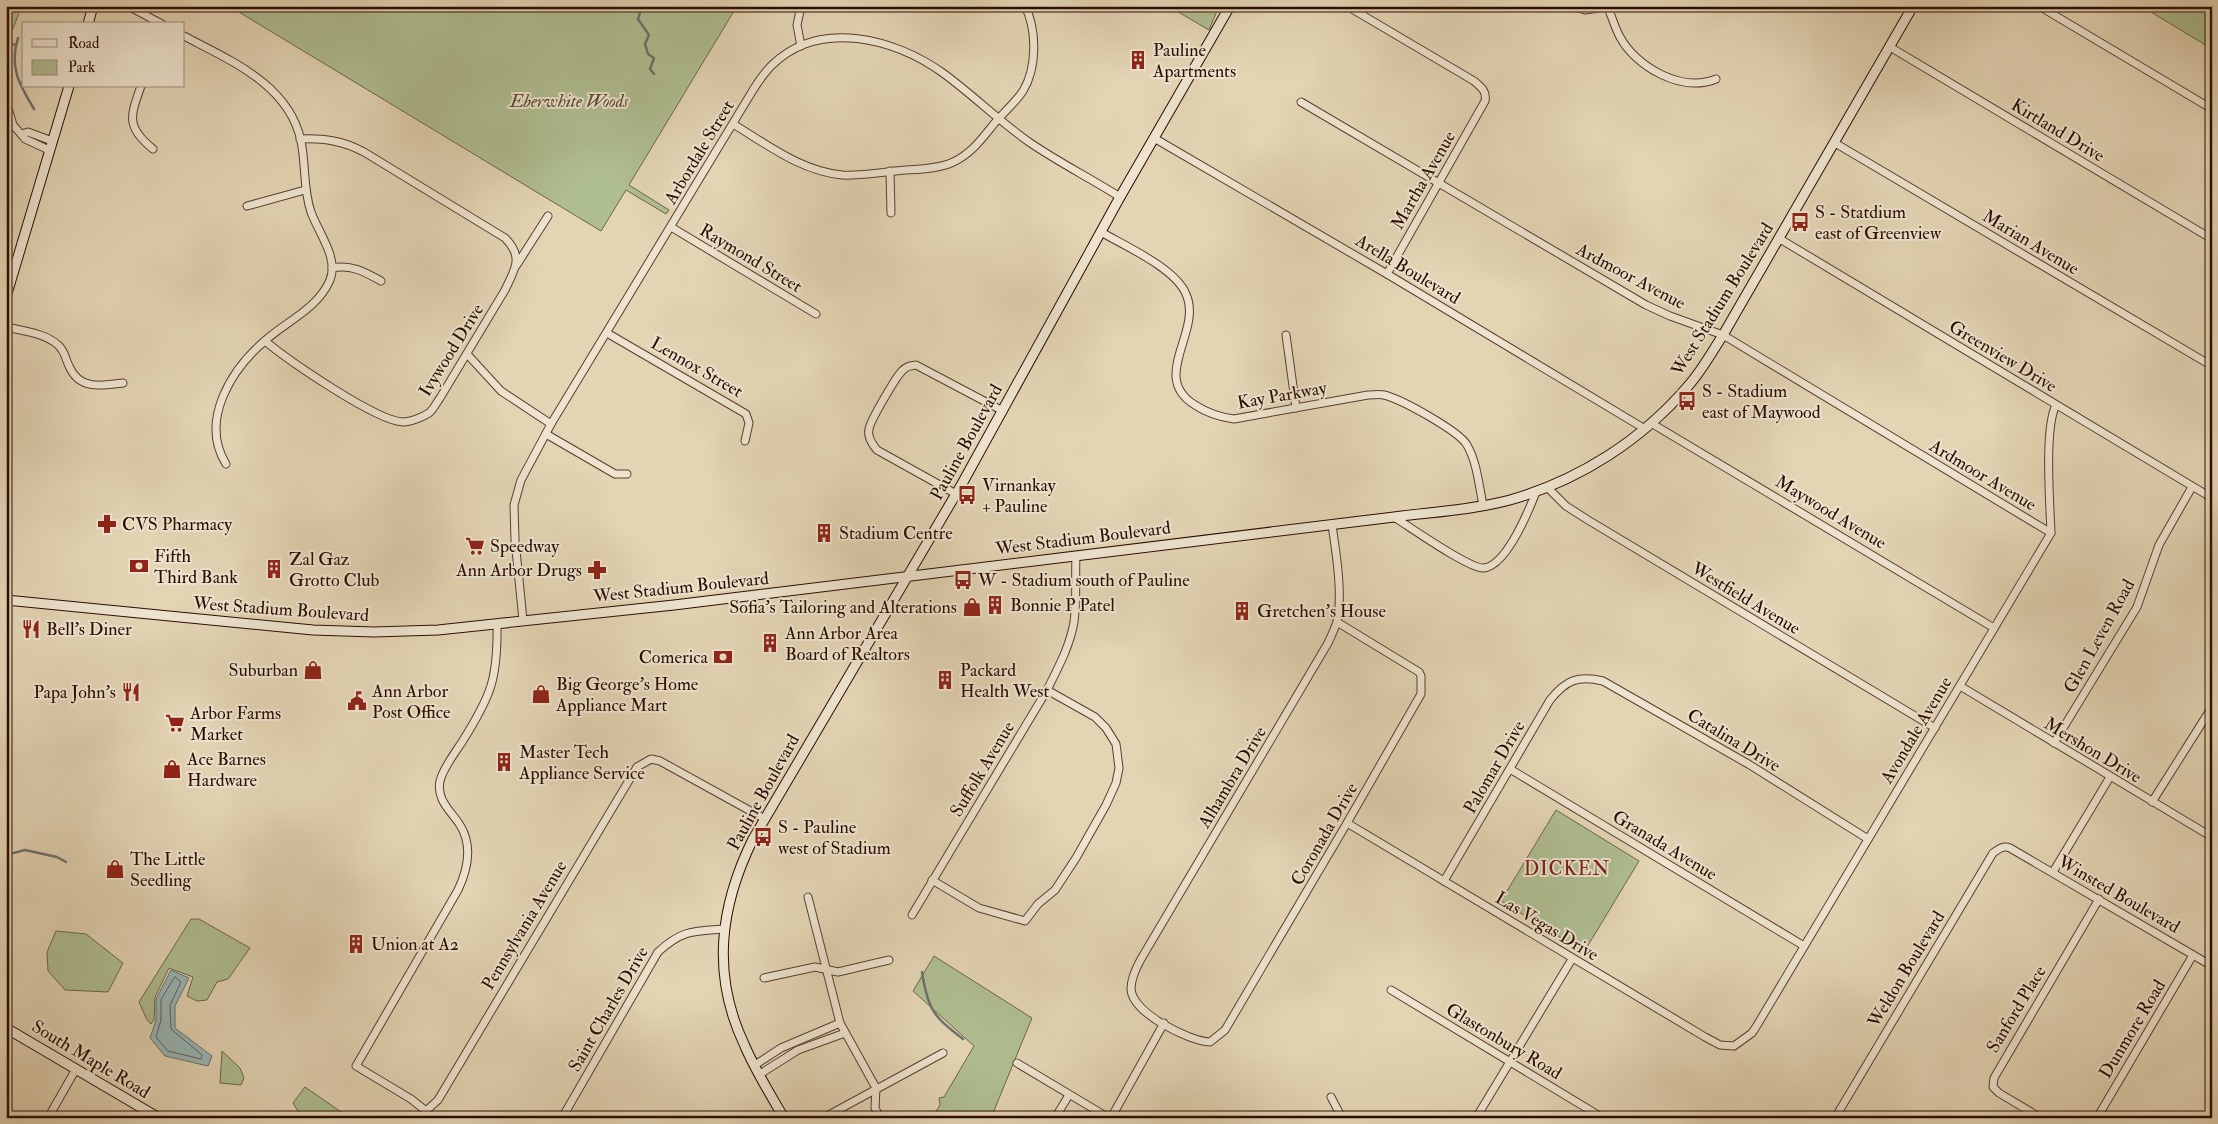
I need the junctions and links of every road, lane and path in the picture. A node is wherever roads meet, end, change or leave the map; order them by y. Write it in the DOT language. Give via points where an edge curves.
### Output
graph roads {
  1 [pos="93,6"];
  2 [pos="128,6"];
  3 [pos="801,6"];
  4 [pos="1025,6"];
  5 [pos="1230,6"];
  6 [pos="1347,6"];
  7 [pos="1571,6"];
  8 [pos="1913,6"];
  9 [pos="2039,6"];
  10 [pos="1610,7"];
  11 [pos="89,22"];
  12 [pos="158,22"];
  13 [pos="185,37"];
  14 [pos="801,46"];
  15 [pos="1890,47"];
  16 [pos="1716,79"];
  17 [pos="68,88"];
  18 [pos="140,88"];
  19 [pos="6,101"];
  20 [pos="1301,102"];
  21 [pos="2212,110"];
  22 [pos="7,114"];
  23 [pos="998,119"];
  24 [pos="734,124"];
  25 [pos="1154,138"];
  26 [pos="300,139"];
  27 [pos="1835,142"];
  28 [pos="51,145"];
  29 [pos="152,150"];
  30 [pos="890,171"];
  31 [pos="1439,184"];
  32 [pos="305,190"];
  33 [pos="1120,196"];
  34 [pos="247,206"];
  35 [pos="891,213"];
  36 [pos="548,216"];
  37 [pos="671,227"];
  38 [pos="1101,232"];
  39 [pos="1780,239"];
  40 [pos="2212,239"];
  41 [pos="332,268"];
  42 [pos="515,268"];
  43 [pos="1387,274"];
  44 [pos="381,281"];
  45 [pos="6,297"];
  46 [pos="816,314"];
  47 [pos="6,327"];
  48 [pos="607,333"];
  49 [pos="1723,335"];
  50 [pos="1286,336"];
  51 [pos="265,341"];
  52 [pos="467,354"];
  53 [pos="2212,366"];
  54 [pos="123,383"];
  55 [pos="2056,405"];
  56 [pos="1296,408"];
  57 [pos="1003,410"];
  58 [pos="551,424"];
  59 [pos="1648,426"];
  60 [pos="546,434"];
  61 [pos="745,442"];
  62 [pos="226,464"];
  63 [pos="627,474"];
  64 [pos="1547,487"];
  65 [pos="2192,487"];
  66 [pos="1536,492"];
  67 [pos="956,494"];
  68 [pos="2212,498"];
  69 [pos="1483,505"];
  70 [pos="1394,517"];
  71 [pos="1332,525"];
  72 [pos="2050,533"];
  73 [pos="1076,556"];
  74 [pos="908,576"];
  75 [pos="6,600"];
  76 [pos="523,620"];
  77 [pos="1336,622"];
  78 [pos="497,624"];
  79 [pos="1994,628"];
  80 [pos="1580,678"];
  81 [pos="1960,686"];
  82 [pos="1047,690"];
  83 [pos="2212,707"];
  84 [pos="1935,728"];
  85 [pos="2054,743"];
  86 [pos="1510,769"];
  87 [pos="2110,777"];
  88 [pos="2152,802"];
  89 [pos="765,819"];
  90 [pos="1348,823"];
  91 [pos="2212,838"];
  92 [pos="1868,839"];
  93 [pos="2010,848"];
  94 [pos="2052,872"];
  95 [pos="932,880"];
  96 [pos="1444,881"];
  97 [pos="808,897"];
  98 [pos="2099,899"];
  99 [pos="912,914"];
  100 [pos="724,928"];
  101 [pos="1804,946"];
  102 [pos="2193,955"];
  103 [pos="1572,958"];
  104 [pos="889,960"];
  105 [pos="2212,966"];
  106 [pos="827,970"];
  107 [pos="764,978"];
  108 [pos="1391,990"];
  109 [pos="840,1023"];
  110 [pos="1164,1023"];
  111 [pos="6,1028"];
  112 [pos="845,1033"];
  113 [pos="1734,1046"];
  114 [pos="943,1053"];
  115 [pos="1017,1062"];
  116 [pos="1510,1063"];
  117 [pos="755,1065"];
  118 [pos="76,1069"];
  119 [pos="760,1074"];
  120 [pos="876,1088"];
  121 [pos="1069,1095"];
  122 [pos="1331,1097"];
  123 [pos="425,1114"];
  124 [pos="825,1117"];
  125 [pos="48,1118"];
  126 [pos="159,1118"];
  127 [pos="562,1118"];
  128 [pos="784,1118"];
  129 [pos="880,1118"];
  130 [pos="1055,1118"];
  131 [pos="1110,1118"];
  132 [pos="1342,1118"];
  133 [pos="1476,1118"];
  134 [pos="1603,1118"];
  135 [pos="1835,1118"];
  136 [pos="2041,1118"];
  137 [pos="2097,1118"];
  1 -- 11 [label="main road"];
  2 -- 12 [label="street"];
  3 -- 14 [label="street" via="797,25"];
  4 -- 23 [label="street" via="1033,36 1031,64 1022,91"];
  5 -- 25 [label="main road, Pauline Boulevard"];
  6 -- 31 [label="street, Martha Avenue" via="1474,81 1486,95"];
  7 -- 10 [label="street" via="1586,10"];
  8 -- 15 [label="main road, West Stadium Boulevard"];
  9 -- 21 [label="street"];
  10 -- 16 [label="street" via="1620,37 1636,58 1657,72 1680,81 1707,83"];
  13 -- 26 [label="street" via="248,71 271,89 290,114"];
  14 -- 23 [label="street, Arbordale Street" via="855,37 889,45 943,73"];
  14 -- 24 [label="street, Arbordale Street" via="772,65"];
  15 -- 27 [label="main road, West Stadium Boulevard"];
  15 -- 40 [label="street, Kirtland Drive"];
  17 -- 28 [label="main road"];
  18 -- 29 [label="street" via="133,112 133,128"];
  19 -- 22 [label="street"];
  20 -- 31 [label="street, Ardmoor Avenue"];
  22 -- 28 [label="street" via="21,134 28,132"];
  23 -- 30 [label="street" via="975,147 952,163"];
  23 -- 33 [label="street, Arbordale Street"];
  24 -- 30 [label="street" via="801,165 820,171 850,175"];
  24 -- 37 [label="street, Arbordale Street"];
  25 -- 33 [label="main road, Pauline Boulevard"];
  25 -- 43 [label="street, Arella Boulevard"];
  26 -- 32 [label="street"];
  26 -- 42 [label="street" via="327,138 348,144 422,187 506,238 515,248"];
  27 -- 39 [label="main road, West Stadium Boulevard"];
  27 -- 53 [label="street, Marian Avenue"];
  28 -- 45 [label="main road"];
  30 -- 35 [label="street"];
  31 -- 43 [label="street, Martha Avenue"];
  31 -- 49 [label="street, Ardmoor Avenue" via="1646,305"];
  32 -- 34 [label="street"];
  32 -- 41 [label="street"];
  33 -- 38 [label="main road, Pauline Boulevard"];
  36 -- 42 [label="street, Ivywood Drive"];
  37 -- 46 [label="street, Raymond Street"];
  37 -- 48 [label="street, Arbordale Street"];
  38 -- 56 [label="street, Kay Parkway" via="1165,270 1179,281 1186,293 1190,306 1189,324 1175,372 1175,384 1186,400 1219,417 1234,418"];
  38 -- 57 [label="main road, Pauline Boulevard"];
  39 -- 49 [label="main road, West Stadium Boulevard"];
  39 -- 55 [label="street, Greenview Drive"];
  41 -- 44 [label="street" via="352,268"];
  41 -- 51 [label="street" via="322,296"];
  42 -- 52 [label="street, Ivywood Drive" via="506,290"];
  43 -- 59 [label="street, Arella Boulevard"];
  47 -- 54 [label="street" via="56,344 64,352 76,378 86,384"];
  48 -- 58 [label="street, Arbordale Street"];
  48 -- 61 [label="street, Lennox Street" via="746,414 749,423"];
  49 -- 59 [label="main road, West Stadium Boulevard" via="1690,384"];
  49 -- 72 [label="street, Ardmoor Avenue"];
  50 -- 56 [label="street"];
  51 -- 52 [label="street, Ivywood Drive" via="283,356 375,413 406,422 429,413"];
  51 -- 62 [label="street" via="223,394 216,418 216,436"];
  52 -- 58 [label="street" via="501,391"];
  55 -- 65 [label="street, Greenview Drive"];
  55 -- 72 [label="street" via="2051,414 2050,432"];
  56 -- 69 [label="street, Kay Parkway" via="1368,395 1382,394 1396,399 1466,442"];
  57 -- 67 [label="main road, Pauline Boulevard"];
  57 -- 67 [label="street" via="916,365 900,372 869,429 871,443 877,450"];
  58 -- 60 [label="street, Arbordale Street"];
  59 -- 64 [label="main road, West Stadium Boulevard" via="1621,448 1578,474"];
  59 -- 79 [label="street, Maywood Avenue"];
  60 -- 63 [label="street" via="615,474"];
  60 -- 76 [label="street, Arbordale Street" via="521,480 514,505"];
  64 -- 66 [label="main road, West Stadium Boulevard"];
  64 -- 84 [label="street, Westfield Avenue" via="1566,506 1588,520"];
  65 -- 68 [label="street, Greenview Drive"];
  65 -- 85 [label="street, Glen Leven Road" via="2159,545 2137,607"];
  66 -- 69 [label="main road, West Stadium Boulevard"];
  66 -- 70 [label="street" via="1507,549 1498,561 1481,568"];
  67 -- 74 [label="main road, Pauline Boulevard"];
  69 -- 70 [label="main road, West Stadium Boulevard"];
  70 -- 71 [label="main road, West Stadium Boulevard"];
  71 -- 73 [label="main road, West Stadium Boulevard"];
  71 -- 77 [label="street, Alhambra Drive" via="1339,607"];
  72 -- 79 [label="street, Avondale Avenue"];
  73 -- 74 [label="main road, West Stadium Boulevard"];
  73 -- 82 [label="street, Suffolk Avenue" via="1074,623 1065,655"];
  74 -- 76 [label="main road, West Stadium Boulevard"];
  74 -- 89 [label="main road, Pauline Boulevard"];
  75 -- 78 [label="main road, West Stadium Boulevard" via="346,632 438,630"];
  76 -- 78 [label="main road, West Stadium Boulevard"];
  77 -- 90 [label="street, Coronada Drive" via="1422,676 1421,694"];
  77 -- 110 [label="street, Alhambra Drive" via="1323,652 1132,977 1134,1001 1143,1011"];
  78 -- 123 [label="street" via="494,680 482,708 442,776 440,792 443,801 465,835 466,871 356,1066 411,1098"];
  79 -- 81 [label="street, Avondale Avenue"];
  80 -- 86 [label="street, Palomar Drive" via="1558,690 1550,700"];
  80 -- 92 [label="street, Catalina Drive" via="1603,681 1750,765"];
  81 -- 84 [label="street, Avondale Avenue"];
  81 -- 85 [label="street, Mershon Drive"];
  82 -- 95 [label="street, Suffolk Avenue"];
  82 -- 95 [label="street" via="1095,718 1116,744 1119,768 1116,783 1076,858 1055,890 1038,904 1025,922 979,908"];
  83 -- 88 [label="street"];
  84 -- 92 [label="street, Avondale Avenue"];
  85 -- 87 [label="street, Mershon Drive"];
  86 -- 96 [label="street, Palomar Drive"];
  86 -- 101 [label="street, Granada Avenue"];
  87 -- 88 [label="street, Mershon Drive"];
  87 -- 94 [label="street"];
  88 -- 91 [label="street, Mershon Drive"];
  89 -- 100 [label="main road, Pauline Boulevard" via="738,872"];
  89 -- 123 [label="street, Pennsylvania Avenue" via="660,761 651,759 631,773 438,1100"];
  90 -- 96 [label="street, Las Vegas Drive"];
  90 -- 110 [label="street, Coronada Drive" via="1225,1030 1210,1042 1200,1041"];
  92 -- 101 [label="street, Avondale Avenue"];
  93 -- 94 [label="street, Winsted Boulevard"];
  93 -- 135 [label="street, Weldon Boulevard" via="2006,846 1993,853"];
  94 -- 98 [label="street, Winsted Boulevard"];
  95 -- 99 [label="street, Suffolk Avenue"];
  96 -- 103 [label="street, Las Vegas Drive"];
  97 -- 106 [label="street"];
  98 -- 102 [label="street, Winsted Boulevard"];
  98 -- 136 [label="street, Sanford Place" via="1994,1078 1993,1087 1999,1093"];
  100 -- 117 [label="main road, Pauline Boulevard" via="728,1001"];
  100 -- 127 [label="street, Saint Charles Drive" via="694,930 679,935 658,952"];
  101 -- 113 [label="street, Avondale Avenue" via="1752,1034"];
  102 -- 105 [label="street, Winsted Boulevard"];
  102 -- 137 [label="street, Dunmore Road"];
  103 -- 113 [label="street, Las Vegas Drive" via="1705,1037 1720,1045"];
  103 -- 116 [label="street"];
  104 -- 106 [label="street" via="838,972"];
  106 -- 107 [label="street" via="814,967"];
  106 -- 109 [label="street"];
  108 -- 116 [label="street, Glastonbury Road"];
  109 -- 112 [label="street"];
  109 -- 117 [label="street" via="781,1048"];
  110 -- 131 [label="street"];
  111 -- 118 [label="main road, South Maple Road"];
  112 -- 119 [label="street" via="798,1050"];
  112 -- 120 [label="street"];
  114 -- 120 [label="street"];
  115 -- 121 [label="street"];
  116 -- 133 [label="street"];
  116 -- 134 [label="street, Glastonbury Road"];
  117 -- 119 [label="main road, Pauline Boulevard"];
  118 -- 125 [label="street"];
  118 -- 126 [label="main road, South Maple Road"];
  119 -- 128 [label="main road, Pauline Boulevard"];
  120 -- 124 [label="street"];
  120 -- 129 [label="street" via="875,1108"];
  121 -- 130 [label="street"];
  121 -- 131 [label="street"];
  122 -- 132 [label="street"];
}
